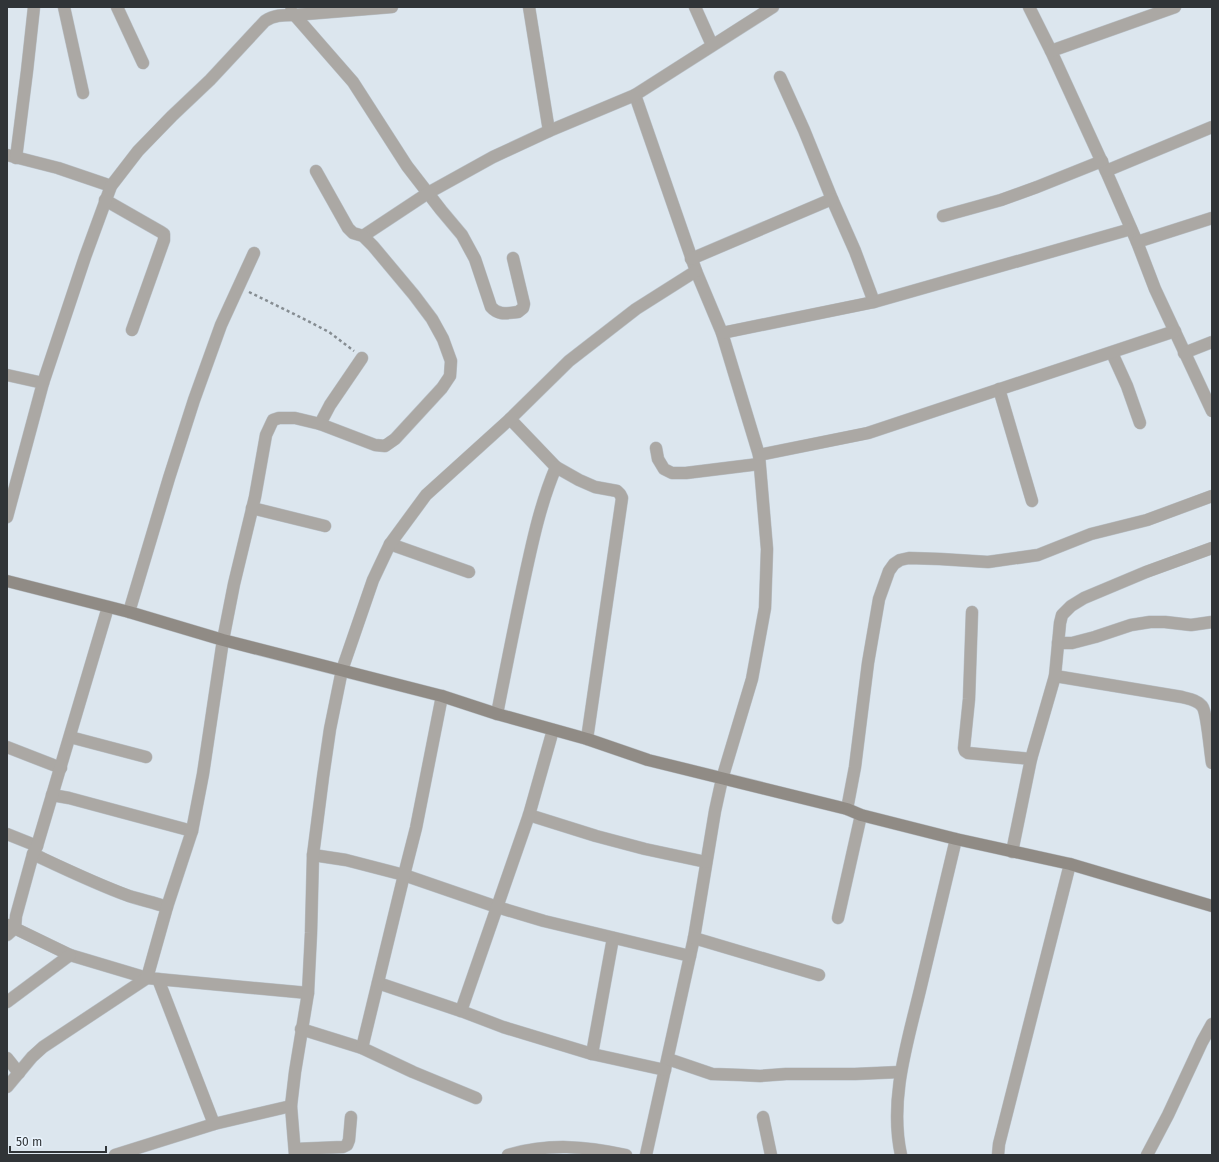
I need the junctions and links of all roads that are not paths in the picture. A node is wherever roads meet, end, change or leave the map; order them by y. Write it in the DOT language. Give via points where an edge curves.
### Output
graph roads {
  1 [pos="34,7"];
  2 [pos="64,7"];
  3 [pos="116,7"];
  4 [pos="392,7"];
  5 [pos="530,7"];
  6 [pos="695,7"];
  7 [pos="773,7"];
  8 [pos="1029,7"];
  9 [pos="1175,7"];
  10 [pos="291,11"];
  11 [pos="712,45"];
  12 [pos="1051,51"];
  13 [pos="143,63"];
  14 [pos="780,77"];
  15 [pos="83,93"];
  16 [pos="634,95"];
  17 [pos="1212,127"];
  18 [pos="549,131"];
  19 [pos="12,156"];
  20 [pos="1104,166"];
  21 [pos="316,171"];
  22 [pos="111,186"];
  23 [pos="428,193"];
  24 [pos="832,199"];
  25 [pos="105,200"];
  26 [pos="943,216"];
  27 [pos="1212,218"];
  28 [pos="1131,229"];
  29 [pos="363,236"];
  30 [pos="1137,242"];
  31 [pos="254,253"];
  32 [pos="513,258"];
  33 [pos="691,259"];
  34 [pos="696,271"];
  35 [pos="874,302"];
  36 [pos="132,330"];
  37 [pos="1175,331"];
  38 [pos="722,333"];
  39 [pos="1212,342"];
  40 [pos="1112,353"];
  41 [pos="1184,353"];
  42 [pos="362,358"];
  43 [pos="7,375"];
  44 [pos="43,383"];
  45 [pos="999,389"];
  46 [pos="1212,411"];
  47 [pos="510,419"];
  48 [pos="1140,422"];
  49 [pos="320,424"];
  50 [pos="656,448"];
  51 [pos="759,459"];
  52 [pos="556,467"];
  53 [pos="1212,496"];
  54 [pos="1032,501"];
  55 [pos="252,508"];
  56 [pos="7,516"];
  57 [pos="325,526"];
  58 [pos="390,544"];
  59 [pos="1212,548"];
  60 [pos="469,572"];
  61 [pos="7,581"];
  62 [pos="108,607"];
  63 [pos="130,612"];
  64 [pos="972,612"];
  65 [pos="1212,622"];
  66 [pos="223,640"];
  67 [pos="1058,643"];
  68 [pos="342,670"];
  69 [pos="1055,676"];
  70 [pos="442,696"];
  71 [pos="497,714"];
  72 [pos="553,730"];
  73 [pos="70,738"];
  74 [pos="587,739"];
  75 [pos="7,747"];
  76 [pos="146,757"];
  77 [pos="1031,759"];
  78 [pos="1212,762"];
  79 [pos="61,768"];
  80 [pos="722,779"];
  81 [pos="52,795"];
  82 [pos="847,809"];
  83 [pos="529,815"];
  84 [pos="862,815"];
  85 [pos="192,831"];
  86 [pos="7,834"];
  87 [pos="956,839"];
  88 [pos="35,850"];
  89 [pos="1012,852"];
  90 [pos="313,855"];
  91 [pos="706,862"];
  92 [pos="1070,864"];
  93 [pos="404,875"];
  94 [pos="1212,906"];
  95 [pos="168,907"];
  96 [pos="496,907"];
  97 [pos="838,918"];
  98 [pos="10,929"];
  99 [pos="614,938"];
  100 [pos="694,938"];
  101 [pos="70,955"];
  102 [pos="690,956"];
  103 [pos="819,975"];
  104 [pos="152,979"];
  105 [pos="378,983"];
  106 [pos="308,993"];
  107 [pos="7,1002"];
  108 [pos="461,1011"];
  109 [pos="1212,1024"];
  110 [pos="301,1029"];
  111 [pos="362,1048"];
  112 [pos="592,1054"];
  113 [pos="7,1058"];
  114 [pos="666,1064"];
  115 [pos="900,1072"];
  116 [pos="19,1073"];
  117 [pos="7,1087"];
  118 [pos="476,1098"];
  119 [pos="291,1106"];
  120 [pos="351,1117"];
  121 [pos="763,1117"];
  122 [pos="214,1124"];
  123 [pos="558,1151"];
  124 [pos="295,1152"];
  125 [pos="115,1155"];
  126 [pos="508,1155"];
  127 [pos="626,1155"];
  128 [pos="646,1155"];
  129 [pos="770,1155"];
  130 [pos="901,1155"];
  131 [pos="998,1155"];
  132 [pos="1147,1155"];
  1 -- 19 [label="street" via="28,71"];
  2 -- 15 [label="street"];
  3 -- 13 [label="street"];
  4 -- 10 [label="street"];
  5 -- 18 [label="street"];
  6 -- 11 [label="street"];
  7 -- 11 [label="street"];
  8 -- 12 [label="street"];
  9 -- 12 [label="street"];
  10 -- 22 [label="street" via="265,21 138,151"];
  10 -- 23 [label="street" via="353,82 407,166"];
  11 -- 16 [label="street"];
  12 -- 20 [label="street"];
  14 -- 24 [label="street"];
  16 -- 18 [label="street"];
  16 -- 33 [label="street"];
  17 -- 20 [label="street"];
  18 -- 23 [label="street" via="493,156"];
  19 -- 22 [label="street"];
  20 -- 26 [label="street" via="1002,200"];
  20 -- 28 [label="street"];
  21 -- 29 [label="street" via="348,228 352,233"];
  22 -- 25 [label="street"];
  23 -- 29 [label="street"];
  23 -- 32 [label="street" via="462,235 475,259 491,307 495,312 502,314 518,312 524,304"];
  24 -- 33 [label="street"];
  24 -- 35 [label="street"];
  25 -- 36 [label="street" via="164,234"];
  25 -- 44 [label="street"];
  27 -- 30 [label="street"];
  28 -- 30 [label="street"];
  28 -- 35 [label="street"];
  29 -- 49 [label="street" via="386,260 432,319 451,361 450,376 395,439 385,446"];
  30 -- 37 [label="street"];
  31 -- 63 [label="street" via="222,325 194,400"];
  33 -- 34 [label="street"];
  34 -- 38 [label="street"];
  34 -- 47 [label="street" via="636,309 569,360"];
  35 -- 38 [label="street"];
  37 -- 40 [label="street"];
  37 -- 41 [label="street"];
  38 -- 51 [label="street"];
  39 -- 41 [label="street"];
  40 -- 45 [label="street"];
  40 -- 48 [label="street"];
  41 -- 46 [label="street"];
  42 -- 49 [label="street"];
  43 -- 44 [label="street"];
  44 -- 56 [label="street"];
  45 -- 51 [label="street" via="868,433"];
  45 -- 54 [label="street"];
  47 -- 52 [label="street"];
  47 -- 58 [label="street" via="426,495"];
  49 -- 55 [label="street" via="294,418 273,420 266,435"];
  50 -- 51 [label="street" via="658,459 664,469 672,473 686,473"];
  51 -- 80 [label="street" via="767,549 765,608 752,679"];
  52 -- 71 [label="street" via="542,506 528,562"];
  52 -- 74 [label="street" via="584,482 617,491 622,498"];
  53 -- 82 [label="street" via="1147,520 1091,534 1038,555 988,562 909,558 894,564 879,599"];
  55 -- 57 [label="street"];
  55 -- 66 [label="street"];
  58 -- 60 [label="street"];
  58 -- 68 [label="street" via="373,580"];
  59 -- 67 [label="street" via="1146,572 1071,606 1062,616"];
  61 -- 62 [label="street"];
  62 -- 63 [label="street"];
  62 -- 73 [label="street"];
  63 -- 66 [label="street"];
  64 -- 77 [label="street" via="965,752"];
  65 -- 67 [label="street" via="1191,625 1150,622 1072,644"];
  66 -- 68 [label="street"];
  66 -- 85 [label="street"];
  67 -- 69 [label="street"];
  68 -- 70 [label="street"];
  68 -- 90 [label="street" via="329,736"];
  69 -- 77 [label="street"];
  69 -- 78 [label="street" via="1196,701 1203,707 1205,714"];
  70 -- 71 [label="street"];
  70 -- 93 [label="street"];
  71 -- 72 [label="street"];
  72 -- 74 [label="street"];
  72 -- 83 [label="street"];
  73 -- 76 [label="street"];
  73 -- 79 [label="street"];
  74 -- 80 [label="street" via="648,760"];
  75 -- 79 [label="street"];
  77 -- 89 [label="street"];
  79 -- 81 [label="street"];
  80 -- 82 [label="street"];
  80 -- 91 [label="street"];
  81 -- 85 [label="street"];
  81 -- 88 [label="street"];
  82 -- 84 [label="street"];
  83 -- 91 [label="street" via="596,836"];
  83 -- 96 [label="street"];
  84 -- 87 [label="street"];
  84 -- 97 [label="street"];
  85 -- 95 [label="street"];
  86 -- 88 [label="street"];
  87 -- 89 [label="street"];
  87 -- 115 [label="street"];
  88 -- 95 [label="street" via="106,887"];
  88 -- 98 [label="street"];
  89 -- 92 [label="street"];
  90 -- 93 [label="street" via="346,860"];
  90 -- 106 [label="street"];
  91 -- 100 [label="street"];
  92 -- 94 [label="street"];
  92 -- 131 [label="street"];
  93 -- 96 [label="street"];
  93 -- 105 [label="street"];
  95 -- 104 [label="street"];
  96 -- 99 [label="street"];
  96 -- 108 [label="street"];
  98 -- 101 [label="street"];
  99 -- 102 [label="street"];
  99 -- 112 [label="street"];
  100 -- 102 [label="street"];
  100 -- 103 [label="street"];
  101 -- 104 [label="street"];
  101 -- 107 [label="street"];
  102 -- 114 [label="street"];
  104 -- 106 [label="street"];
  104 -- 116 [label="street" via="44,1047"];
  104 -- 122 [label="street"];
  105 -- 108 [label="street"];
  105 -- 111 [label="street"];
  106 -- 110 [label="street"];
  108 -- 112 [label="street" via="503,1027"];
  109 -- 132 [label="street"];
  110 -- 111 [label="street"];
  110 -- 119 [label="street"];
  111 -- 118 [label="street"];
  112 -- 114 [label="street"];
  113 -- 116 [label="street"];
  114 -- 115 [label="street" via="712,1074 760,1076"];
  114 -- 128 [label="street"];
  115 -- 130 [label="street" via="896,1116"];
  116 -- 117 [label="street"];
  119 -- 122 [label="street"];
  119 -- 124 [label="street"];
  120 -- 124 [label="street" via="347,1145"];
  121 -- 129 [label="street"];
  122 -- 125 [label="street"];
  123 -- 126 [label="street" via="525,1150"];
  123 -- 127 [label="street" via="591,1149"];
}
